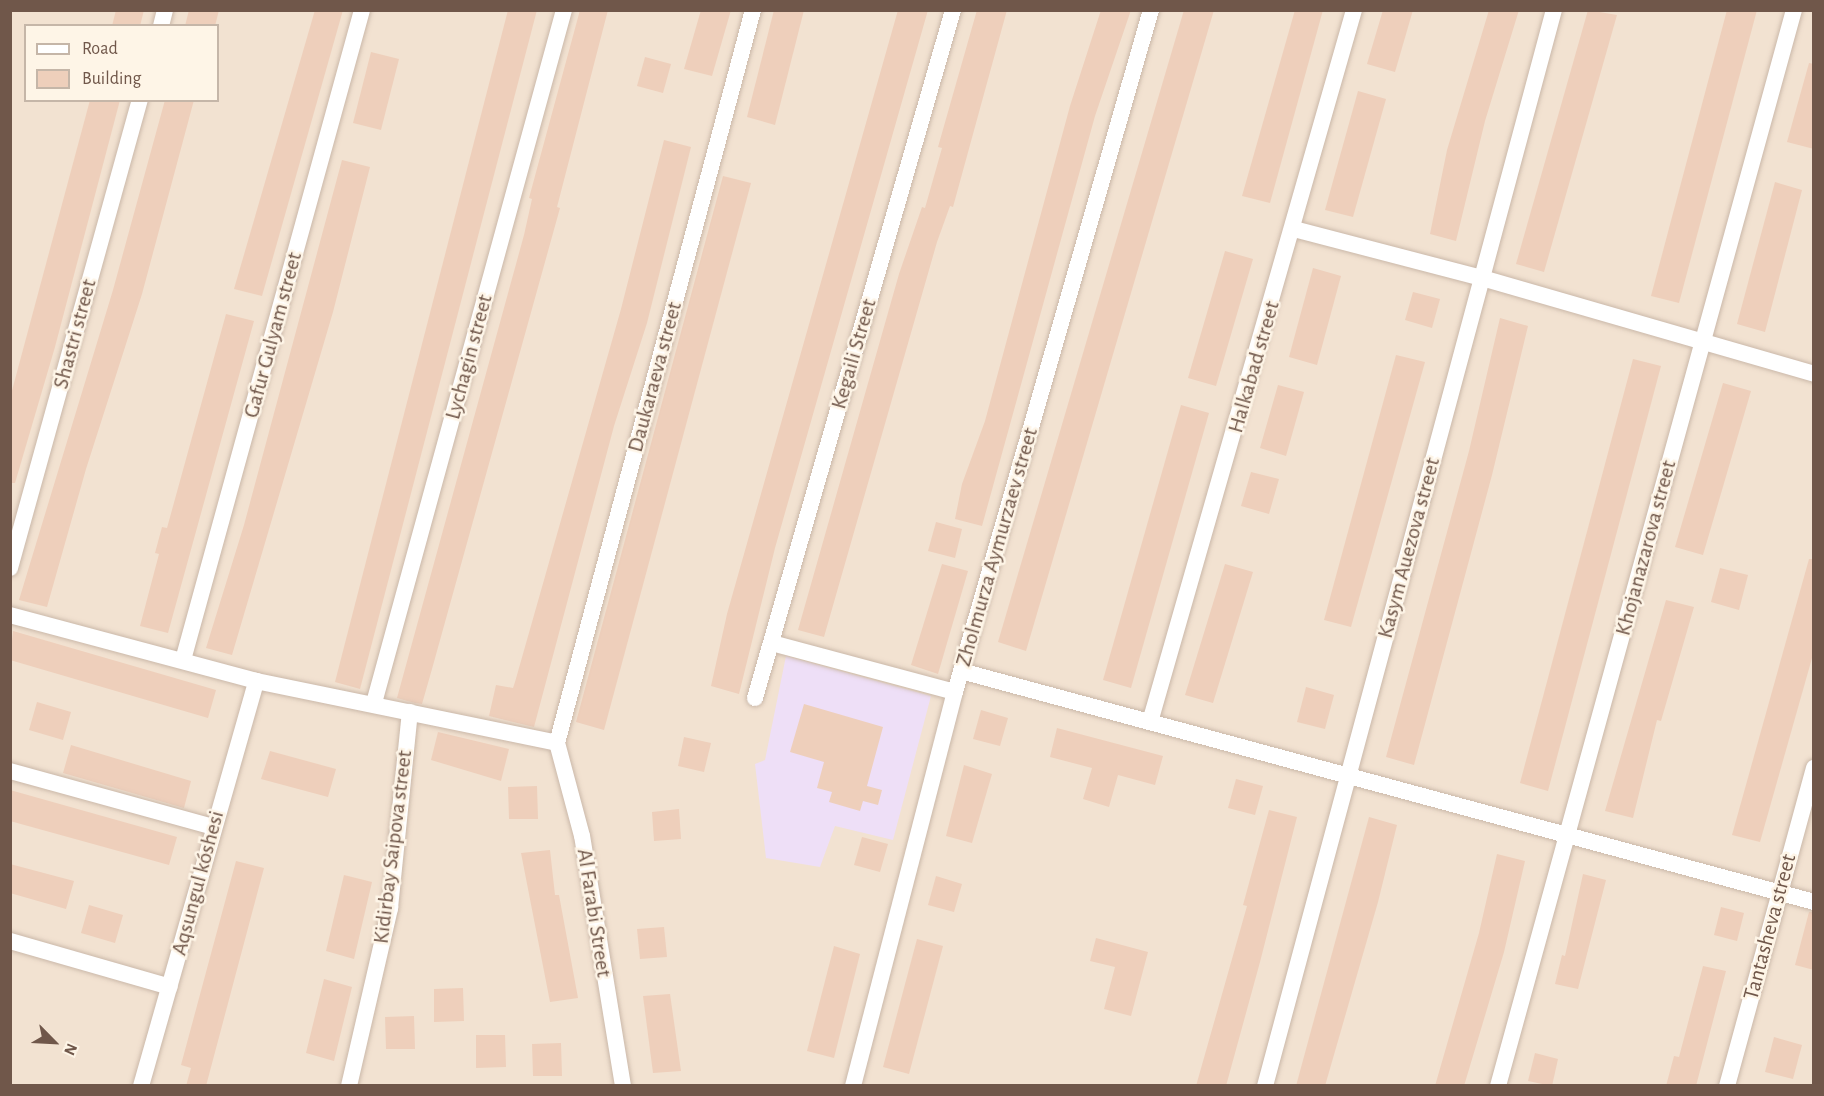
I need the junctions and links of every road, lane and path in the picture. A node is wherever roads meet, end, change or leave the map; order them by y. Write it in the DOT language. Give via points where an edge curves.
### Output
graph roads {
  1 [pos="362,10"];
  2 [pos="564,10"];
  3 [pos="753,10"];
  4 [pos="953,10"];
  5 [pos="1151,10"];
  6 [pos="1354,10"];
  7 [pos="1554,10"];
  8 [pos="1794,10"];
  9 [pos="139,102"];
  10 [pos="1294,229"];
  11 [pos="1482,278"];
  12 [pos="1702,342"];
  13 [pos="1814,374"];
  14 [pos="10,567"];
  15 [pos="10,615"];
  16 [pos="772,643"];
  17 [pos="183,660"];
  18 [pos="962,671"];
  19 [pos="256,681"];
  20 [pos="955,692"];
  21 [pos="755,698"];
  22 [pos="374,703"];
  23 [pos="410,712"];
  24 [pos="1150,722"];
  25 [pos="557,743"];
  26 [pos="1814,768"];
  27 [pos="10,771"];
  28 [pos="1347,777"];
  29 [pos="213,827"];
  30 [pos="1566,837"];
  31 [pos="1780,894"];
  32 [pos="1814,902"];
  33 [pos="10,941"];
  34 [pos="170,987"];
  35 [pos="141,1086"];
  36 [pos="349,1086"];
  37 [pos="623,1086"];
  38 [pos="853,1086"];
  39 [pos="1265,1086"];
  40 [pos="1497,1086"];
  41 [pos="1726,1086"];
  1 -- 17 [label="street, Gafur Gulyam street"];
  2 -- 22 [label="street, Lychagin street"];
  3 -- 25 [label="street, Daukaraeva street"];
  4 -- 16 [label="street, Kegaili Street"];
  5 -- 18 [label="street, Zholmurza Aymurzaev street"];
  6 -- 10 [label="street, Halkabad street"];
  7 -- 11 [label="street, Kasym Auezova street"];
  8 -- 12 [label="street, Khojanazarova street"];
  9 -- 14 [label="street, Shastri street"];
  10 -- 11 [label="street"];
  10 -- 24 [label="street, Halkabad street"];
  11 -- 12 [label="street"];
  11 -- 28 [label="street, Kasym Auezova street"];
  12 -- 13 [label="street"];
  12 -- 30 [label="street, Khojanazarova street"];
  15 -- 17 [label="street"];
  16 -- 20 [label="street"];
  16 -- 21 [label="street, Kegaili Street"];
  17 -- 19 [label="street"];
  18 -- 20 [label="street, Zholmurza Aymurzaev street"];
  18 -- 24 [label="street"];
  19 -- 22 [label="street"];
  19 -- 29 [label="street, Aqsungul kóshesi"];
  20 -- 38 [label="street, Zholmurza Aymurzaev street"];
  22 -- 23 [label="street"];
  23 -- 25 [label="street"];
  23 -- 36 [label="street, Kidirbay Saipova street" via="390,908"];
  24 -- 28 [label="street"];
  25 -- 37 [label="street, Al Farabi Street" via="582,836"];
  26 -- 31 [label="street, Tantasheva street"];
  27 -- 29 [label="street"];
  28 -- 30 [label="street"];
  28 -- 39 [label="street, Kasym Auezova street"];
  29 -- 34 [label="street, Aqsungul kóshesi"];
  30 -- 31 [label="street"];
  30 -- 40 [label="street, Khojanazarova street"];
  31 -- 32 [label="street"];
  31 -- 41 [label="street, Tantasheva street"];
  33 -- 34 [label="street"];
  34 -- 35 [label="street, Aqsungul kóshesi"];
}
